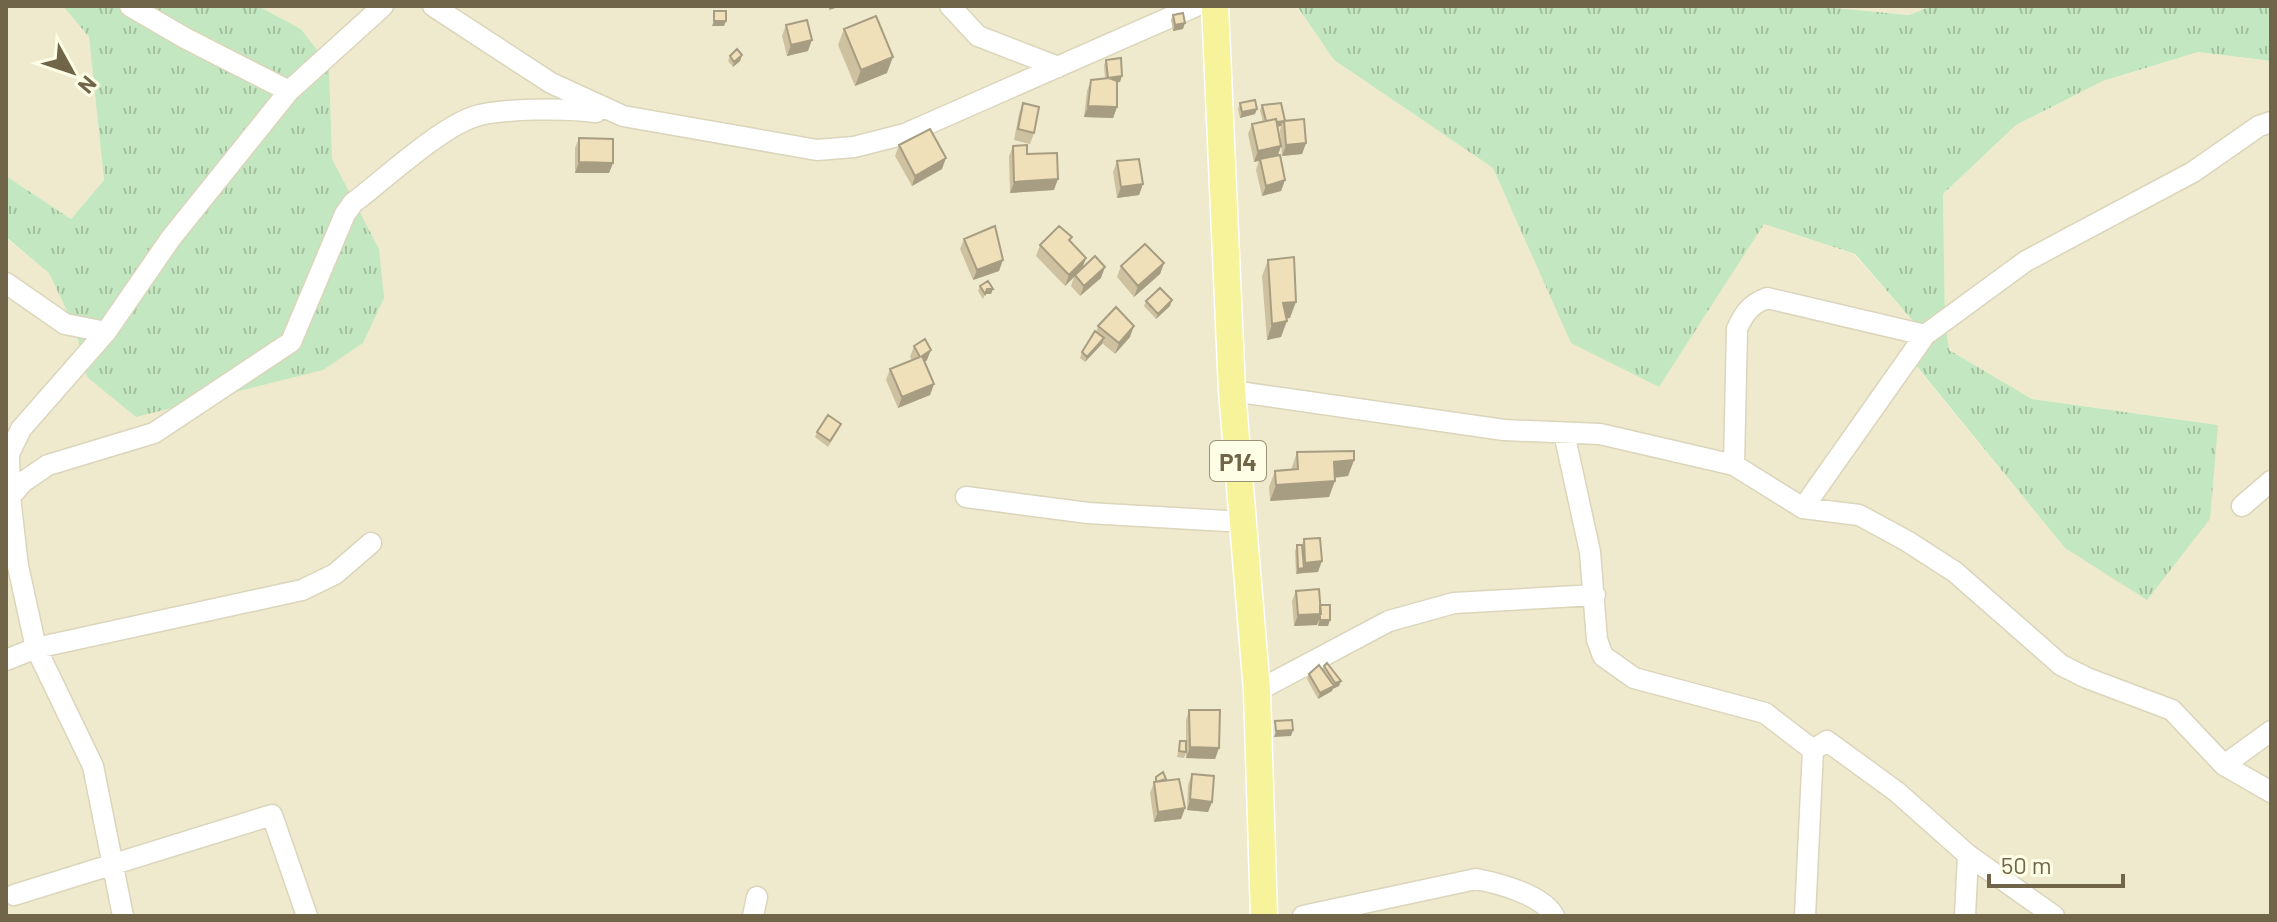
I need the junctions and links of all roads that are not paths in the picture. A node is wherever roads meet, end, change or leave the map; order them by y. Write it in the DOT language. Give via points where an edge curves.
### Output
graph roads {
  1 [pos="130,6"];
  2 [pos="383,6"];
  3 [pos="433,6"];
  4 [pos="950,6"];
  5 [pos="1196,6"];
  6 [pos="1215,6"];
  7 [pos="1058,67"];
  8 [pos="289,91"];
  9 [pos="623,116"];
  10 [pos="2271,122"];
  11 [pos="6,283"];
  12 [pos="106,332"];
  13 [pos="1925,335"];
  14 [pos="1232,391"];
  15 [pos="1564,433"];
  16 [pos="8,454"];
  17 [pos="1734,465"];
  18 [pos="2271,481"];
  19 [pos="10,497"];
  20 [pos="966,497"];
  21 [pos="2242,506"];
  22 [pos="1803,508"];
  23 [pos="1244,522"];
  24 [pos="371,543"];
  25 [pos="1595,595"];
  26 [pos="36,648"];
  27 [pos="6,660"];
  28 [pos="1257,691"];
  29 [pos="2271,731"];
  30 [pos="1813,750"];
  31 [pos="2224,765"];
  32 [pos="2271,792"];
  33 [pos="1968,855"];
  34 [pos="112,863"];
  35 [pos="14,895"];
  36 [pos="123,916"];
  37 [pos="307,916"];
  38 [pos="1264,916"];
  39 [pos="1303,916"];
  40 [pos="1554,916"];
  41 [pos="1805,916"];
  42 [pos="1965,916"];
  43 [pos="2054,916"];
  1 -- 8 [label="street"];
  2 -- 8 [label="street"];
  3 -- 9 [label="street" via="551,83"];
  4 -- 7 [label="street" via="978,36"];
  5 -- 7 [label="street"];
  6 -- 14 [label="main road, P14"];
  7 -- 9 [label="street" via="905,134 854,147 776,146"];
  8 -- 12 [label="street" via="171,238"];
  9 -- 19 [label="street" via="567,108 491,112 454,126 353,203 291,342 154,433 48,465"];
  10 -- 13 [label="street" via="2193,172 2026,261"];
  11 -- 12 [label="street" via="65,324"];
  12 -- 16 [label="street" via="21,429"];
  13 -- 17 [label="street" via="1767,298 1755,303 1737,329"];
  13 -- 22 [label="street"];
  14 -- 15 [label="street" via="1504,430"];
  14 -- 23 [label="main road, P14"];
  15 -- 17 [label="street" via="1600,434"];
  15 -- 25 [label="street"];
  16 -- 19 [label="street"];
  17 -- 22 [label="street"];
  18 -- 21 [label="street"];
  19 -- 26 [label="street"];
  20 -- 23 [label="street" via="1088,513"];
  22 -- 31 [label="street" via="1859,515 1907,541 1955,572 2061,665 2172,710"];
  23 -- 28 [label="main road, P14"];
  24 -- 26 [label="street" via="335,574 302,590"];
  25 -- 28 [label="street" via="1454,603 1389,621"];
  25 -- 30 [label="street" via="1597,640 1611,663 1665,689 1765,713"];
  26 -- 27 [label="street"];
  26 -- 34 [label="street" via="93,766"];
  28 -- 38 [label="main road, P14"];
  29 -- 31 [label="street"];
  30 -- 33 [label="street" via="1827,741 1854,759"];
  30 -- 41 [label="street"];
  31 -- 32 [label="street"];
  33 -- 42 [label="street"];
  33 -- 43 [label="street"];
  34 -- 35 [label="street"];
  34 -- 36 [label="street"];
  34 -- 37 [label="street" via="272,815"];
  39 -- 40 [label="street" via="1476,879 1543,903"];
}
